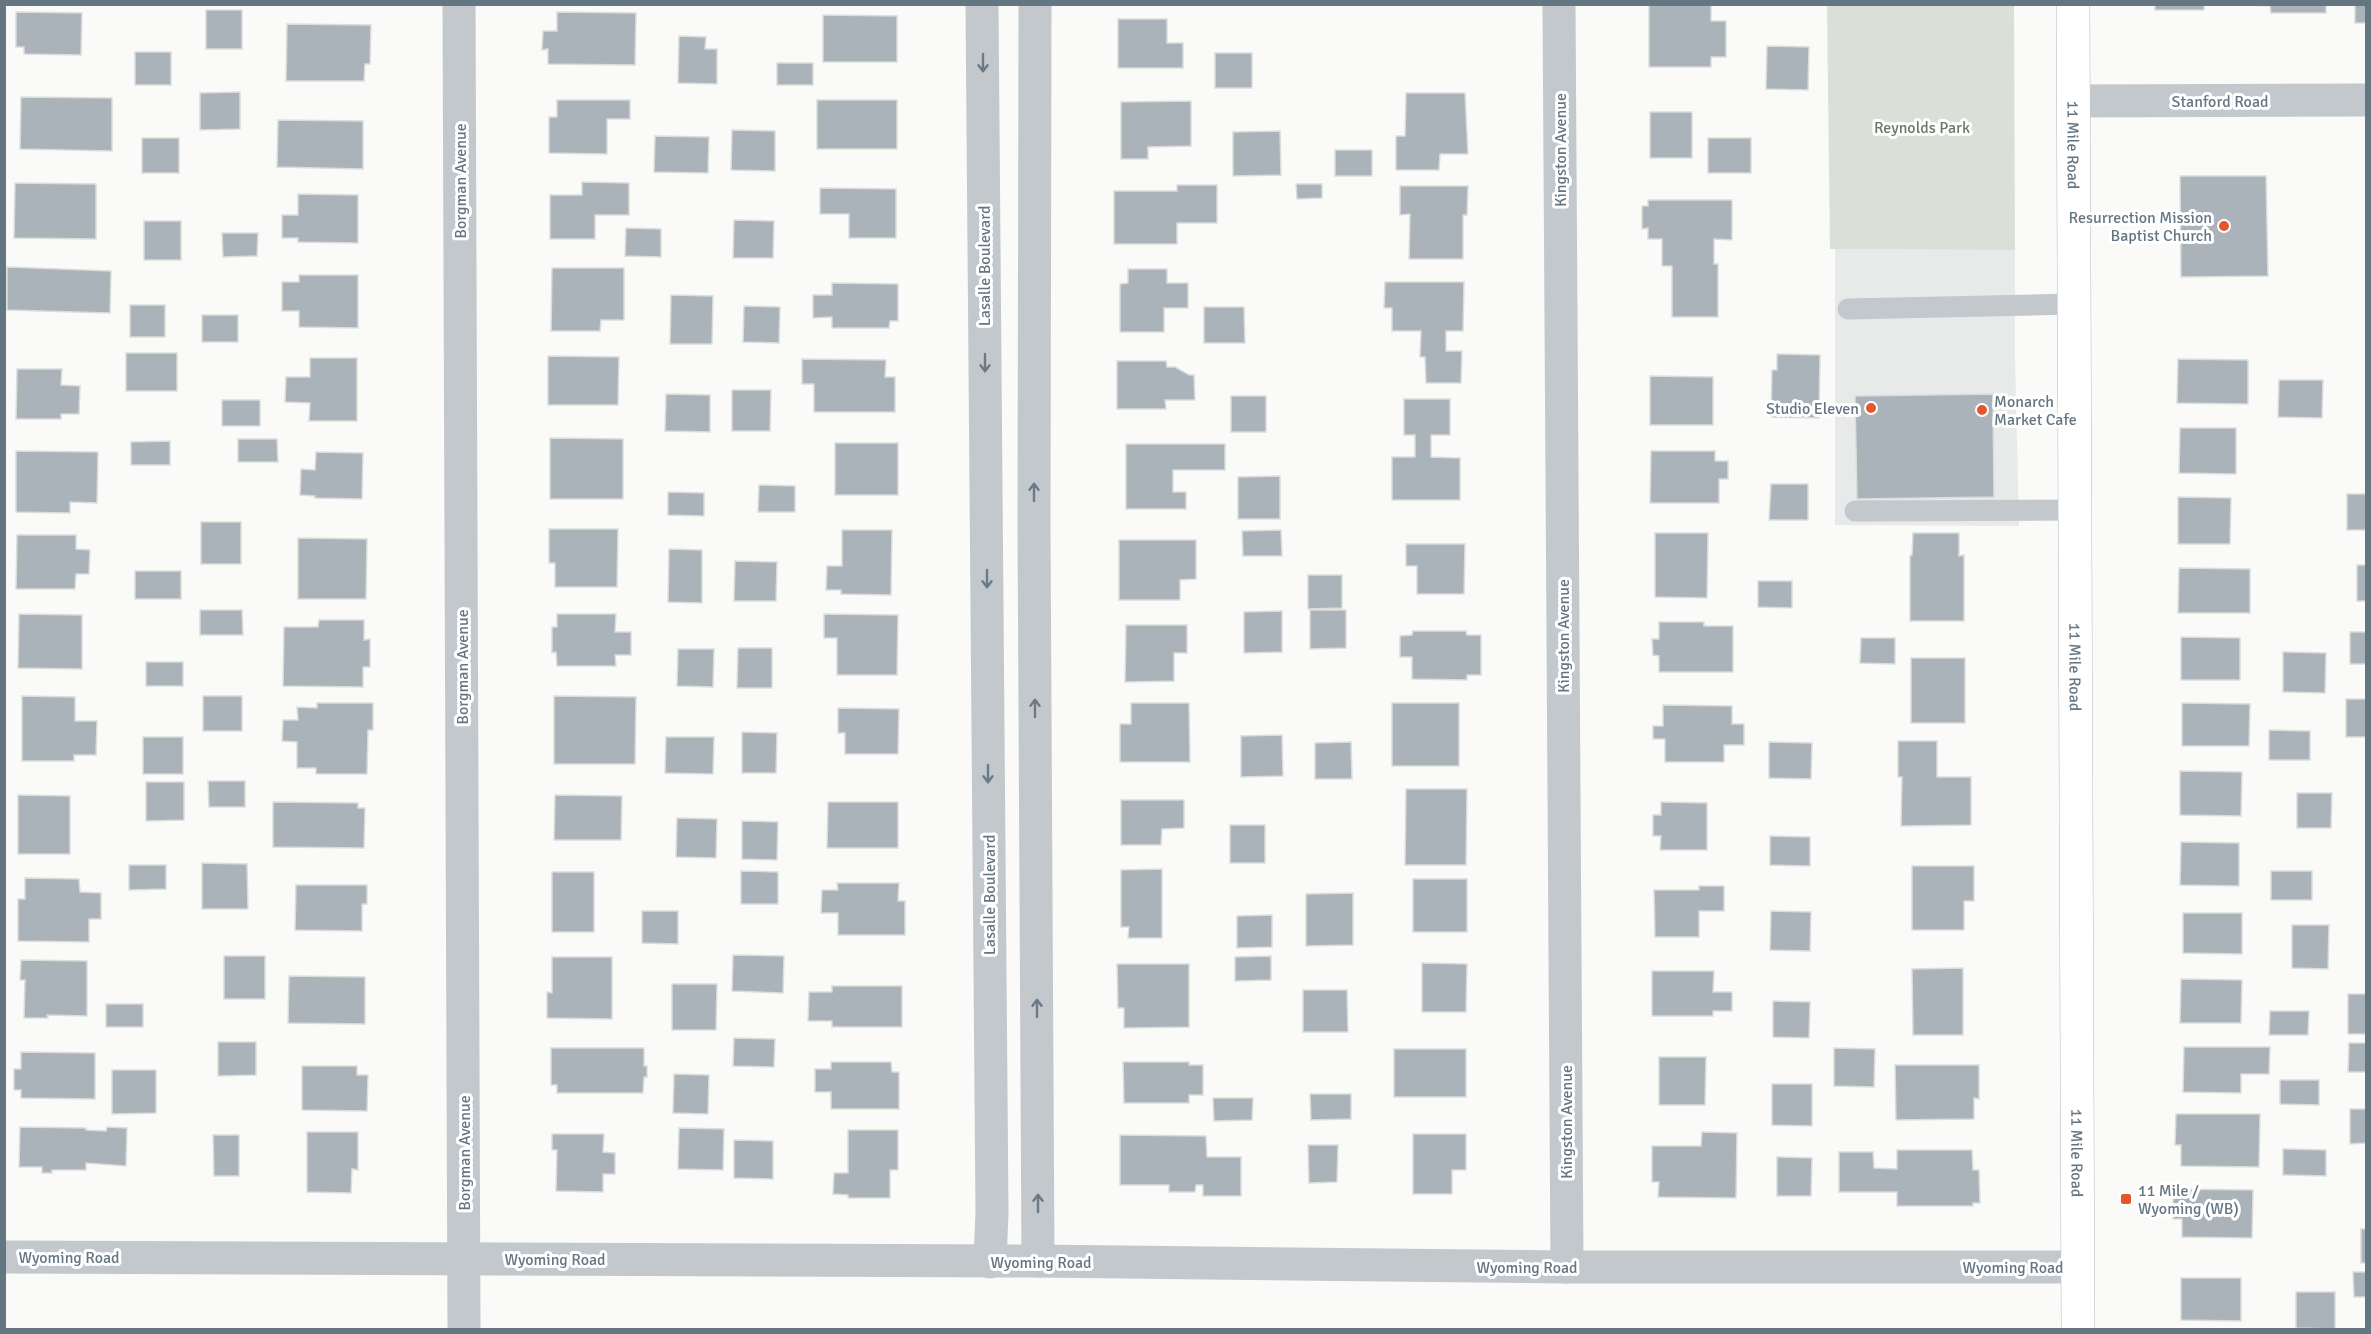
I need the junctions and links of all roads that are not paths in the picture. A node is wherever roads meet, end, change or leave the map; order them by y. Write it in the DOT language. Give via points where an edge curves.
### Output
graph roads {
  1 [pos="459,4"];
  2 [pos="982,4"];
  3 [pos="1035,4"];
  4 [pos="1559,4"];
  5 [pos="2073,4"];
  6 [pos="2367,100"];
  7 [pos="2073,101"];
  8 [pos="2074,304"];
  9 [pos="1848,309"];
  10 [pos="2075,510"];
  11 [pos="1855,511"];
  12 [pos="987,528"];
  13 [pos="1034,528"];
  14 [pos="4,1257"];
  15 [pos="464,1258"];
  16 [pos="1038,1261"];
  17 [pos="990,1262"];
  18 [pos="2078,1267"];
  19 [pos="1567,1268"];
  20 [pos="464,1329"];
  21 [pos="2078,1329"];
  1 -- 15 [label="street, Borgman Avenue"];
  2 -- 12 [label="street, Lasalle Boulevard, one-way"];
  13 -- 3 [label="street, one-way"];
  4 -- 19 [label="street, Kingston Avenue"];
  5 -- 7 [label="main road, 11 Mile Road"];
  6 -- 7 [label="street, Stanford Road"];
  7 -- 8 [label="main road, 11 Mile Road"];
  8 -- 9 [label="lane"];
  8 -- 10 [label="main road, 11 Mile Road"];
  10 -- 11 [label="lane"];
  10 -- 18 [label="main road, 11 Mile Road"];
  12 -- 13 [label="street"];
  12 -- 17 [label="street, Lasalle Boulevard, one-way"];
  16 -- 13 [label="street, one-way"];
  14 -- 15 [label="street, Wyoming Road"];
  15 -- 17 [label="street, Wyoming Road"];
  15 -- 20 [label="street, Borgman Avenue"];
  16 -- 17 [label="street, Wyoming Road"];
  16 -- 19 [label="street, Wyoming Road"];
  18 -- 19 [label="street, Wyoming Road"];
  18 -- 21 [label="main road, 11 Mile Road"];
}
